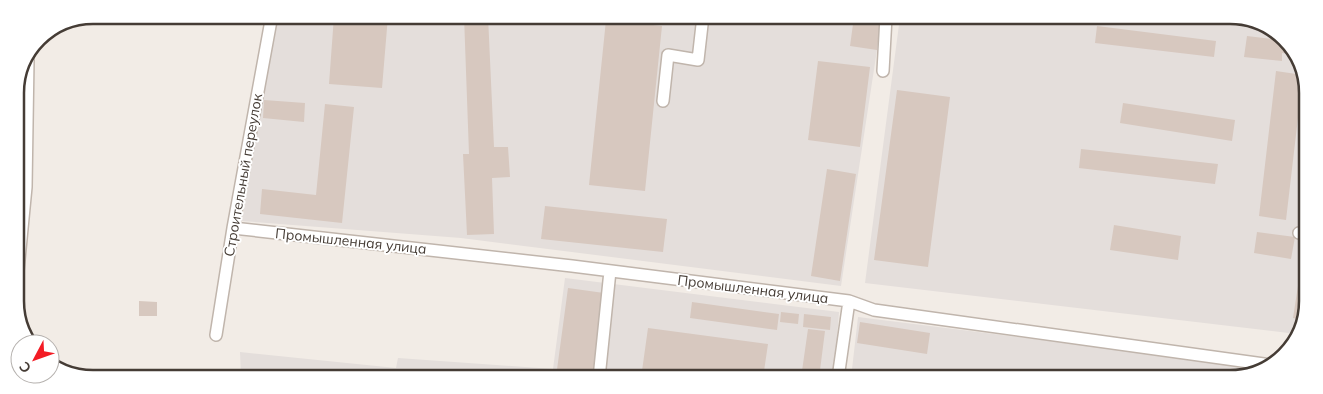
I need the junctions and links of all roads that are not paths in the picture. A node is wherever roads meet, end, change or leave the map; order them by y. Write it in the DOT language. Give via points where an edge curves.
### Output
graph roads {
  1 [pos="270,24"];
  2 [pos="702,24"];
  3 [pos="886,24"];
  4 [pos="883,71"];
  5 [pos="27,73"];
  6 [pos="663,102"];
  7 [pos="24,103"];
  8 [pos="24,167"];
  9 [pos="24,208"];
  10 [pos="233,228"];
  11 [pos="610,271"];
  12 [pos="849,301"];
  13 [pos="216,335"];
  14 [pos="1260,363"];
  15 [pos="600,370"];
  16 [pos="839,370"];
  1 -- 10 [label="street, Строительный переулок"];
  2 -- 6 [label="street" via="698,60 668,55"];
  3 -- 4 [label="street"];
  5 -- 7 [label="street"];
  8 -- 9 [label="street"];
  10 -- 11 [label="street, Промышленная улица"];
  10 -- 13 [label="street, Строительный переулок"];
  11 -- 12 [label="street, Промышленная улица"];
  11 -- 15 [label="street"];
  12 -- 14 [label="street, Промышленная улица" via="874,310"];
  12 -- 16 [label="street"];
}
